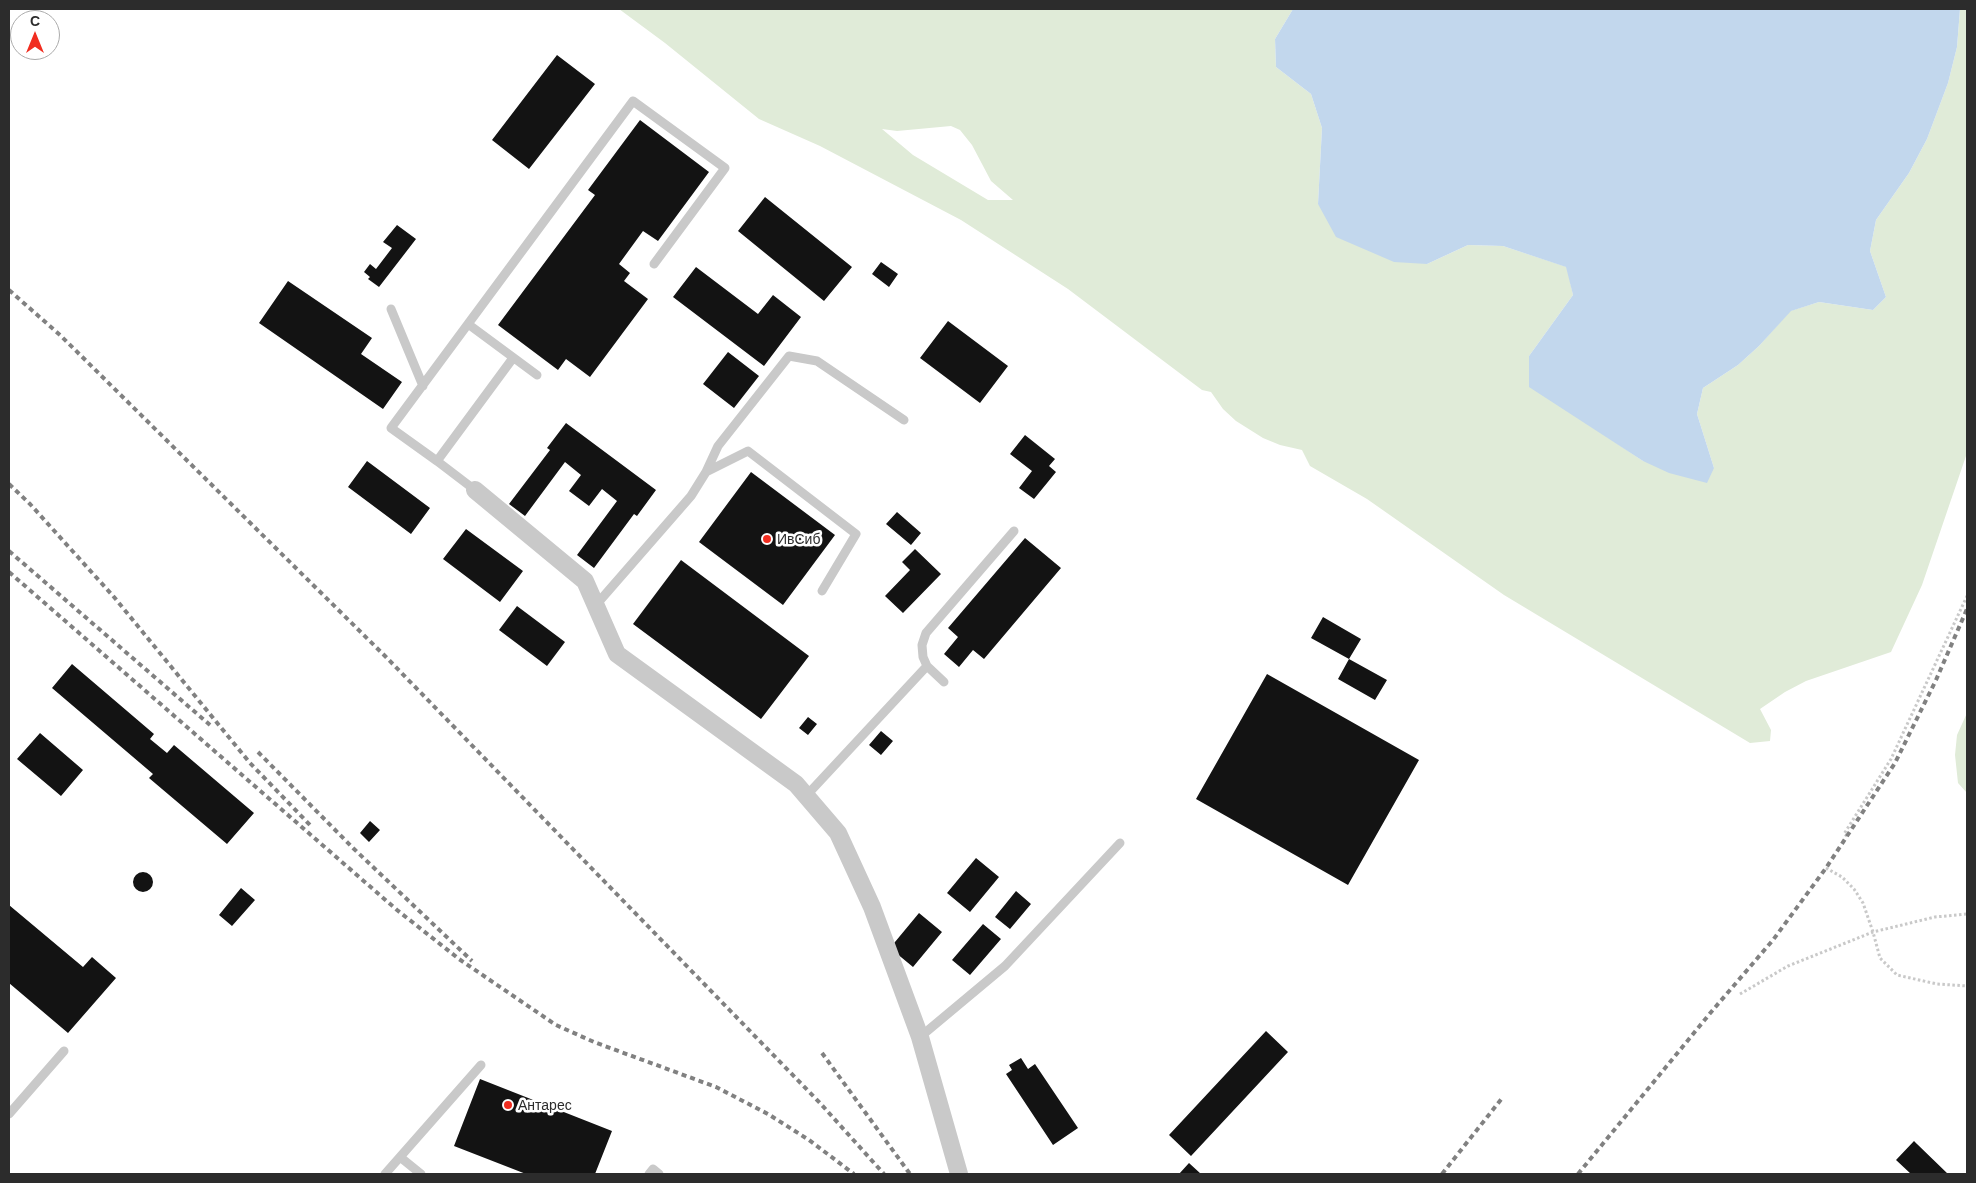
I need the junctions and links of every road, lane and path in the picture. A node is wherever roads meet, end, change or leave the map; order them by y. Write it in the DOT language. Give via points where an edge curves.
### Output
graph roads {
  1 [pos="654,264"];
  2 [pos="391,309"];
  3 [pos="468,324"];
  4 [pos="514,358"];
  5 [pos="538,375"];
  6 [pos="423,386"];
  7 [pos="904,420"];
  8 [pos="437,461"];
  9 [pos="706,472"];
  10 [pos="475,490"];
  11 [pos="1014,531"];
  12 [pos="822,591"];
  13 [pos="1967,596"];
  14 [pos="596,605"];
  15 [pos="927,666"];
  16 [pos="944,682"];
  17 [pos="807,795"];
  18 [pos="1847,836"];
  19 [pos="1120,843"];
  20 [pos="1826,868"];
  21 [pos="1967,914"];
  22 [pos="1873,932"];
  23 [pos="1967,986"];
  24 [pos="1740,994"];
  25 [pos="920,1037"];
  26 [pos="64,1051"];
  27 [pos="481,1065"];
  28 [pos="9,1114"];
  29 [pos="400,1157"];
  30 [pos="385,1174"];
  31 [pos="421,1174"];
  32 [pos="649,1174"];
  33 [pos="659,1174"];
  34 [pos="959,1174"];
  1 -- 3 [label="lane" via="724,168 633,101"];
  2 -- 6 [label="lane"];
  3 -- 4 [label="lane"];
  3 -- 6 [label="lane"];
  4 -- 5 [label="lane"];
  4 -- 8 [label="lane"];
  6 -- 8 [label="lane" via="391,428"];
  7 -- 9 [label="lane" via="817,361 789,356 718,446"];
  8 -- 10 [label="lane"];
  9 -- 12 [label="lane" via="748,451 856,534"];
  9 -- 14 [label="lane" via="691,496"];
  10 -- 14 [label="street" via="585,581"];
  11 -- 15 [label="lane" via="926,633 922,645"];
  13 -- 18 [label="path" via="1891,759 1844,834"];
  14 -- 17 [label="street" via="617,654 773,765"];
  15 -- 16 [label="lane"];
  15 -- 17 [label="lane"];
  17 -- 25 [label="street" via="838,833 872,907"];
  19 -- 25 [label="lane" via="1005,966"];
  20 -- 22 [label="path" via="1854,889 1863,903"];
  21 -- 22 [label="path" via="1919,920"];
  22 -- 23 [label="path" via="1880,958 1897,975 1937,984"];
  22 -- 24 [label="path" via="1788,966"];
  25 -- 34 [label="street"];
  26 -- 28 [label="lane"];
  27 -- 29 [label="lane"];
  29 -- 30 [label="lane"];
  29 -- 31 [label="lane"];
  32 -- 33 [label="lane" via="653,1169"];
}
